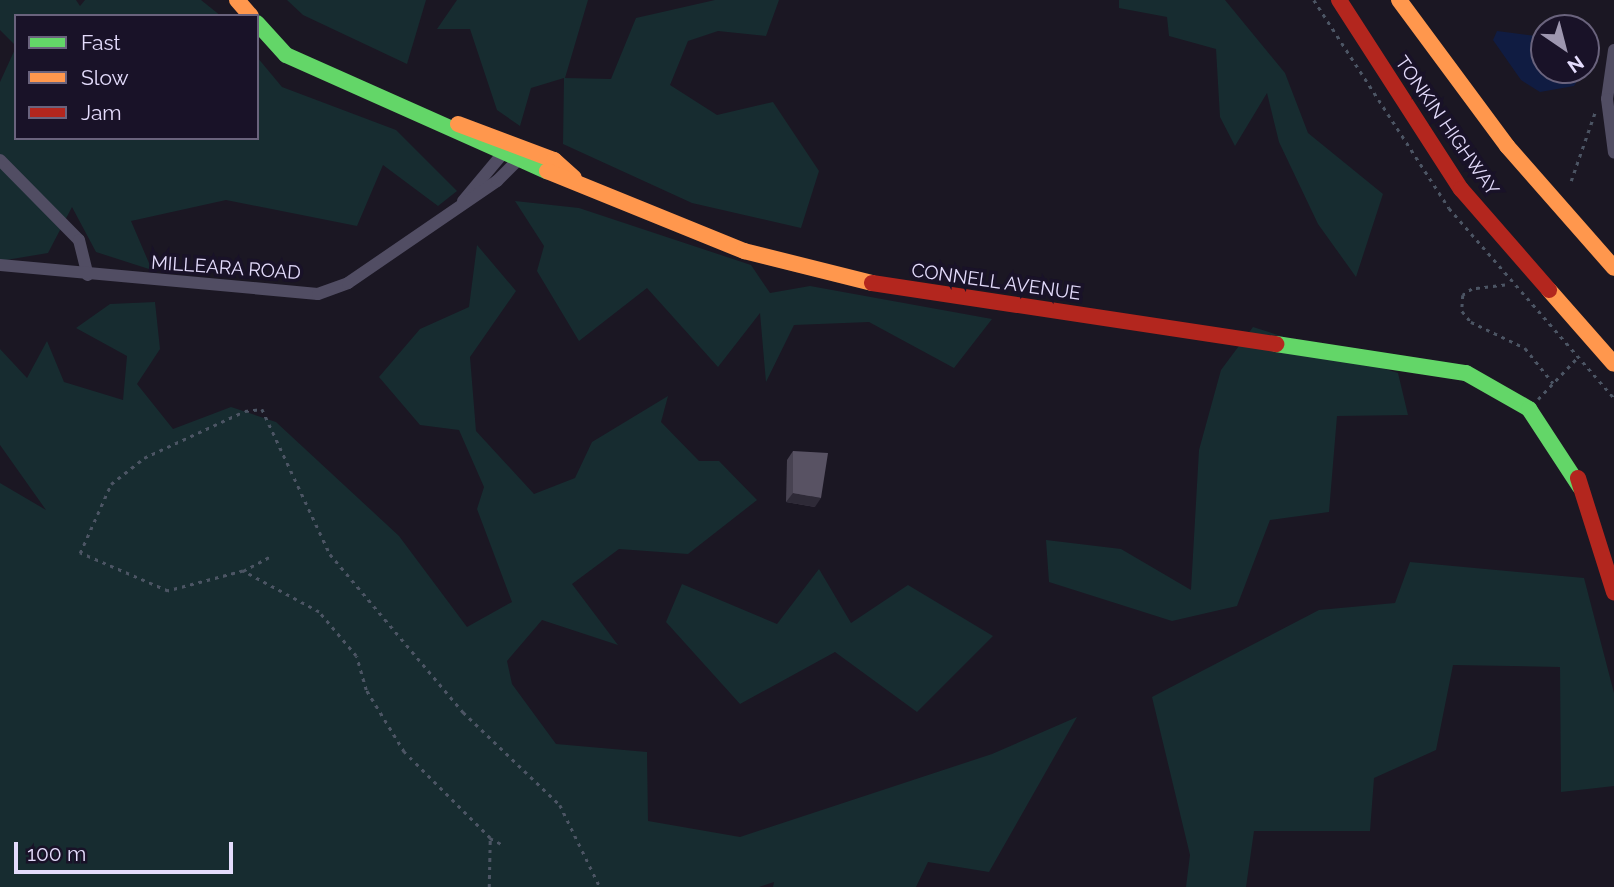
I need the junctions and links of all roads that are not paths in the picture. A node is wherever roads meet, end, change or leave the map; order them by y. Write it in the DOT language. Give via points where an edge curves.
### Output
graph roads {
  1 [pos="237,0"];
  2 [pos="1339,0"];
  3 [pos="1399,0"];
  4 [pos="249,14"];
  5 [pos="259,25"];
  6 [pos="1614,50"];
  7 [pos="420,116"];
  8 [pos="500,153"];
  9 [pos="517,153"];
  10 [pos="1614,153"];
  11 [pos="0,160"];
  12 [pos="463,201"];
  13 [pos="0,265"];
  14 [pos="1614,268"];
  15 [pos="88,275"];
  16 [pos="1614,364"];
  17 [pos="1614,592"];
  1 -- 4 [label="main road"];
  2 -- 16 [label="main road, TONKIN HIGHWAY" via="1461,189"];
  3 -- 14 [label="main road, TONKIN HIGHWAY" via="1507,146"];
  5 -- 7 [label="main road, CONNELL AVENUE" via="286,55"];
  6 -- 10 [label="street" via="1607,99"];
  7 -- 8 [label="main road, CONNELL AVENUE"];
  7 -- 9 [label="main road, CONNELL AVENUE"];
  8 -- 9 [label="main road, CONNELL AVENUE"];
  8 -- 12 [label="street, MILLEARA ROAD"];
  9 -- 12 [label="street, MILLEARA ROAD"];
  9 -- 17 [label="main road, CONNELL AVENUE" via="554,160 573,178 744,251 825,276 1466,373 1529,409 1541,425 1580,487"];
  11 -- 15 [label="street" via="79,240"];
  12 -- 15 [label="street, MILLEARA ROAD" via="348,283 318,294"];
  13 -- 15 [label="street, MILLEARA ROAD"];
}
